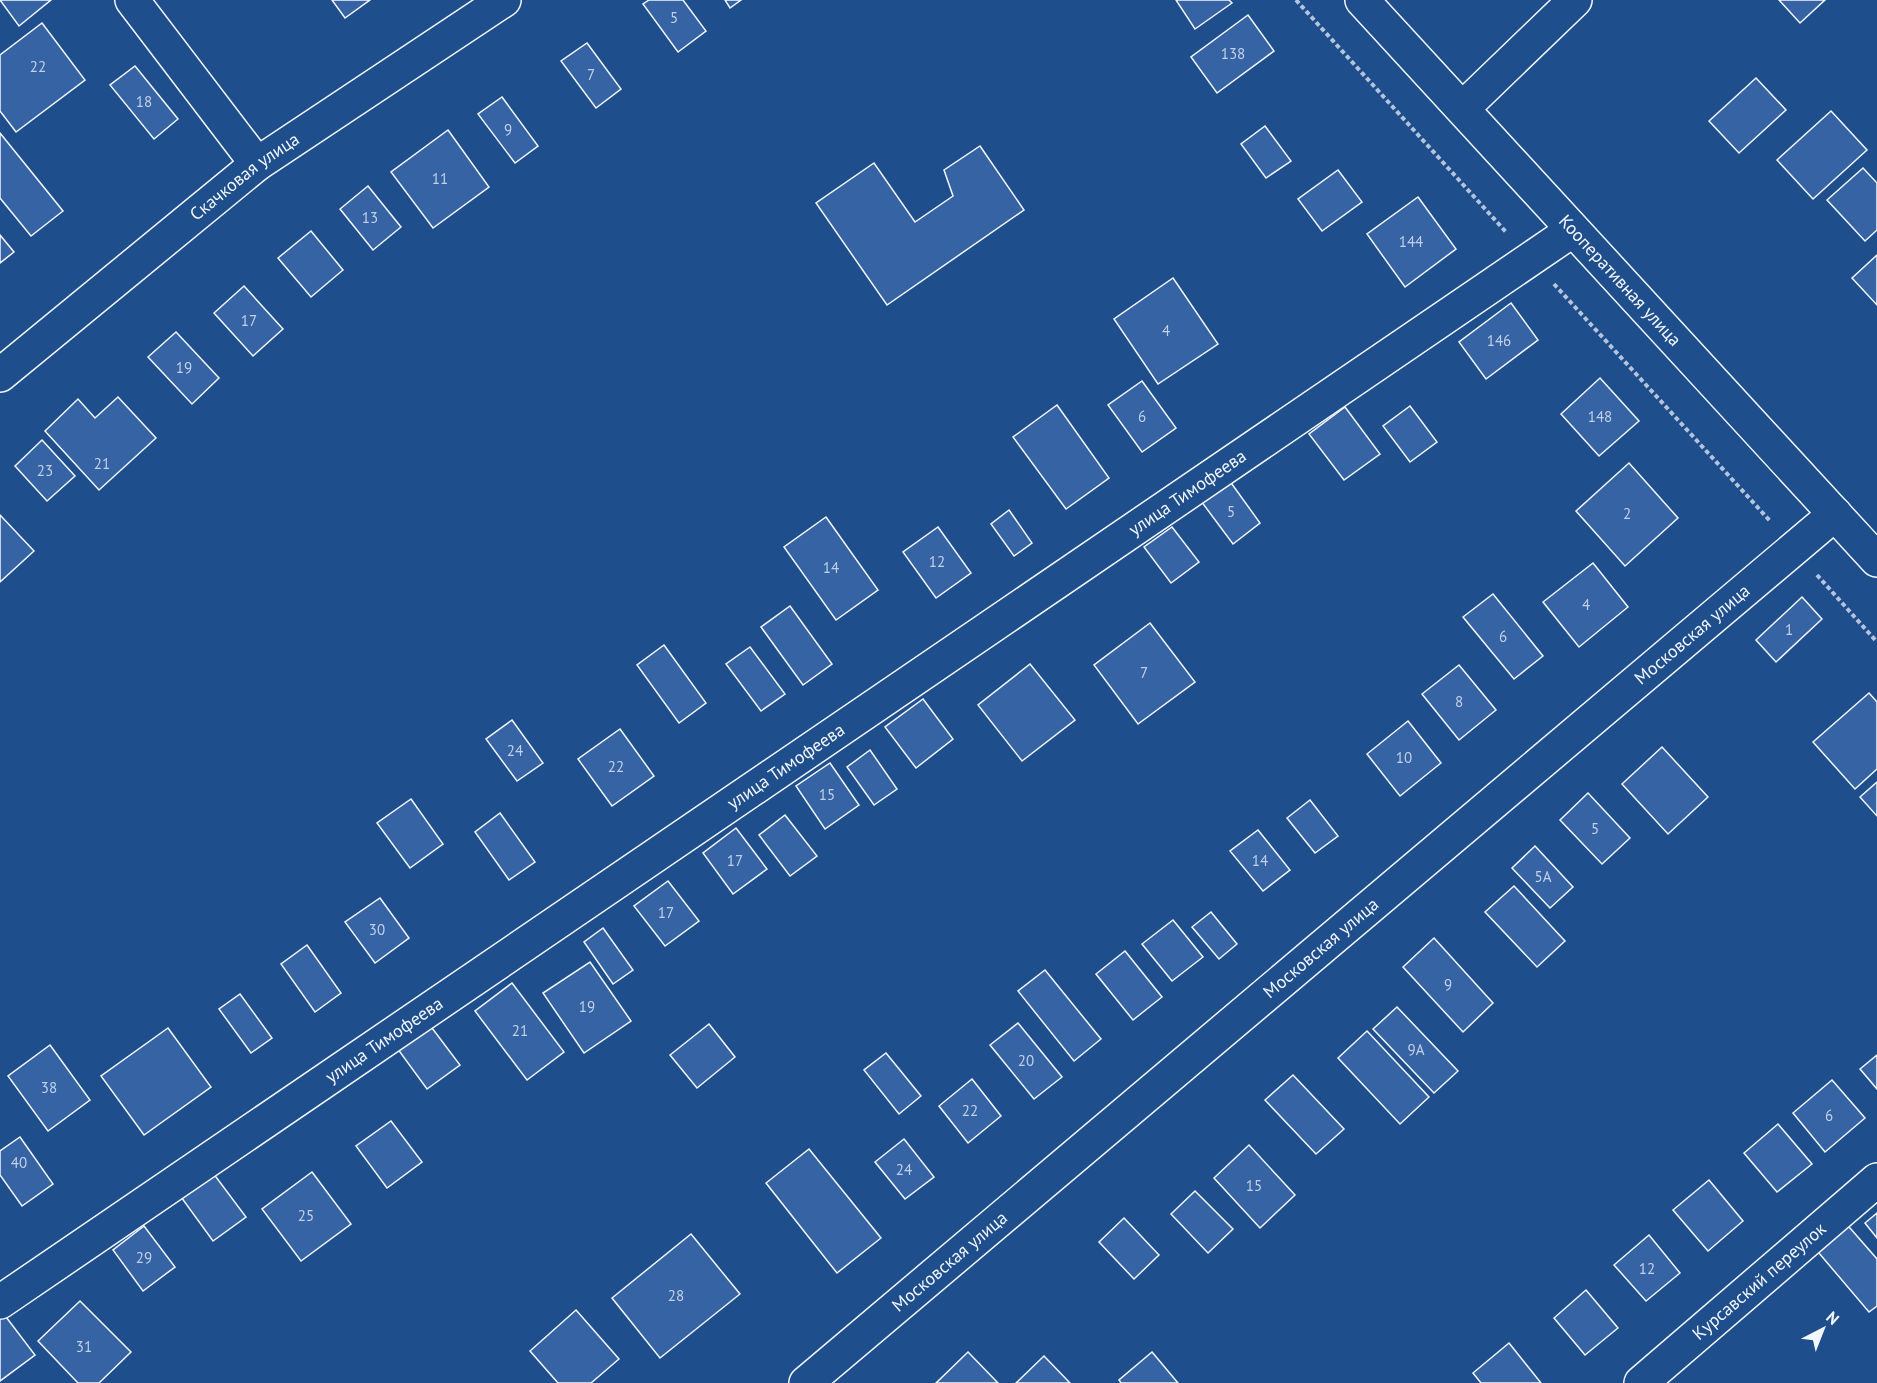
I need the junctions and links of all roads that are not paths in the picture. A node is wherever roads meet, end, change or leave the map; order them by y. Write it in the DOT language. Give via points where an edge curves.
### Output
graph roads {
  1 [pos="132,0"];
  2 [pos="504,0"];
  3 [pos="1362,0"];
  4 [pos="1575,0"];
  5 [pos="1463,108"];
  6 [pos="257,164"];
  7 [pos="1573,230"];
  8 [pos="0,375"];
  9 [pos="1835,514"];
  10 [pos="1877,560"];
  11 [pos="1877,1180"];
  12 [pos="0,1302"];
  13 [pos="806,1383"];
  14 [pos="1641,1383"];
  1 -- 6 [label="street"];
  2 -- 6 [label="street, Скачковая улица"];
  3 -- 5 [label="street, Кооперативная улица"];
  4 -- 5 [label="street"];
  5 -- 7 [label="street, Кооперативная улица"];
  6 -- 8 [label="street, Скачковая улица"];
  7 -- 9 [label="street, Кооперативная улица"];
  7 -- 12 [label="street, улица Тимофеева"];
  9 -- 10 [label="street, Кооперативная улица"];
  9 -- 13 [label="street, Московская улица"];
  11 -- 14 [label="street, Курсавский переулок"];
}
